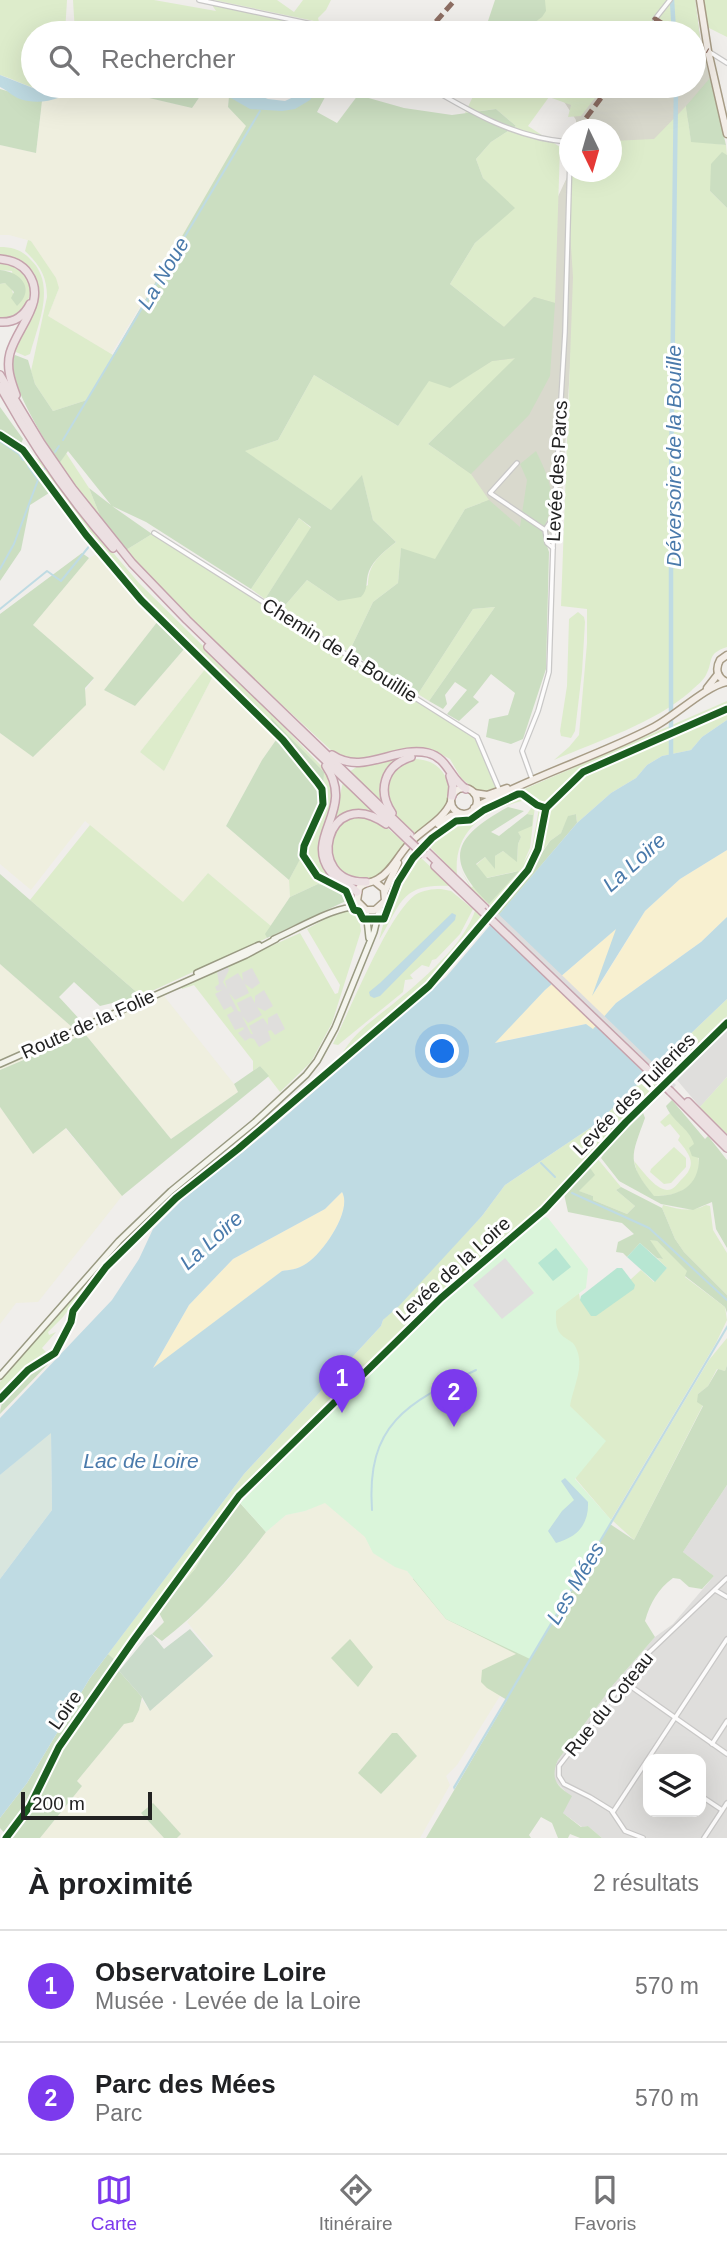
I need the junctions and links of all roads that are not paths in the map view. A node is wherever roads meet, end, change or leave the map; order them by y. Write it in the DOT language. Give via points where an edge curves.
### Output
graph roads {
  1 [pos="199,0"];
  2 [pos="670,0"];
  3 [pos="700,0"];
  4 [pos="655,19"];
  5 [pos="292,21"];
  6 [pos="703,21"];
  7 [pos="706,38"];
  8 [pos="708,51"];
  9 [pos="727,63"];
  10 [pos="450,98"];
  11 [pos="727,134"];
  12 [pos="559,141"];
  13 [pos="568,182"];
  14 [pos="0,259"];
  15 [pos="34,286"];
  16 [pos="0,322"];
  17 [pos="0,374"];
  18 [pos="0,386"];
  19 [pos="20,410"];
  20 [pos="0,435"];
  21 [pos="23,450"];
  22 [pos="517,463"];
  23 [pos="554,516"];
  24 [pos="545,530"];
  25 [pos="154,533"];
  26 [pos="553,548"];
  27 [pos="727,655"];
  28 [pos="724,678"];
  29 [pos="690,704"];
  30 [pos="313,741"];
  31 [pos="317,754"];
  32 [pos="532,779"];
  33 [pos="470,791"];
  34 [pos="500,791"];
  35 [pos="452,799"];
  36 [pos="474,808"];
  37 [pos="461,814"];
  38 [pos="400,825"];
  39 [pos="409,837"];
  40 [pos="370,882"];
  41 [pos="385,892"];
  42 [pos="356,894"];
  43 [pos="380,907"];
  44 [pos="364,909"];
  45 [pos="340,910"];
  46 [pos="368,946"];
  47 [pos="727,1023"];
  48 [pos="0,1064"];
  49 [pos="671,1090"];
  50 [pos="712,1133"];
  51 [pos="727,1141"];
  52 [pos="727,1148"];
  53 [pos="727,1157"];
  54 [pos="564,1189"];
  55 [pos="0,1376"];
  56 [pos="273,1461"];
  57 [pos="727,1578"];
  58 [pos="716,1590"];
  59 [pos="727,1597"];
  60 [pos="159,1606"];
  61 [pos="727,1639"];
  62 [pos="623,1681"];
  63 [pos="675,1719"];
  64 [pos="727,1721"];
  65 [pos="712,1745"];
  66 [pos="727,1754"];
  67 [pos="706,1799"];
  68 [pos="727,1803"];
  69 [pos="722,1810"];
  70 [pos="613,1812"];
  71 [pos="6,1838"];
  72 [pos="643,1838"];
  73 [pos="704,1838"];
  1 -- 5 [label="street"];
  2 -- 4 [label="street"];
  3 -- 6 [label="main road"];
  7 -- 8 [label="main road"];
  8 -- 9 [label="street"];
  8 -- 11 [label="main road"];
  10 -- 12 [label="street" via="514,132"];
  13 -- 23 [label="street, Levée des Parcs"];
  14 -- 15 [label="highway" via="24,268"];
  15 -- 16 [label="highway" via="25,312 15,320"];
  15 -- 19 [label="highway" via="33,306 9,361"];
  17 -- 19 [label="highway"];
  18 -- 31 [label="highway" via="44,457 105,539 161,601"];
  19 -- 30 [label="highway" via="72,488 132,563"];
  20 -- 21 [label="street"];
  22 -- 24 [label="street" via="490,494"];
  23 -- 24 [label="street"];
  23 -- 26 [label="street, Levée des Parcs"];
  24 -- 26 [label="street"];
  25 -- 34 [label="street, Chemin de la Bouillie" via="477,737"];
  26 -- 32 [label="street, Levée des Parcs" via="549,672 522,751"];
  27 -- 28 [label="main road" via="718,663"];
  28 -- 29 [label="main road"];
  28 -- 29 [label="main road"];
  29 -- 32 [label="main road" via="654,727"];
  30 -- 33 [label="highway" via="336,758 352,763 427,752 444,762 457,782"];
  30 -- 38 [label="highway"];
  31 -- 39 [label="highway"];
  31 -- 42 [label="highway" via="336,789 335,811 323,841 326,863"];
  32 -- 34 [label="main road"];
  32 -- 36 [label="main road"];
  33 -- 34 [label="main road" via="483,795"];
  33 -- 35 [label="main road" via="458,790"];
  33 -- 36 [label="main road" via="477,801"];
  35 -- 37 [label="main road" via="454,810"];
  35 -- 38 [label="highway" via="452,781 438,762 417,756 400,761 386,775 383,792"];
  35 -- 40 [label="main road" via="444,814 419,834 383,876"];
  36 -- 37 [label="main road"];
  37 -- 41 [label="main road" via="435,826 409,849"];
  38 -- 39 [label="highway"];
  39 -- 40 [label="highway" via="366,814 345,817 335,825 327,844 331,863 345,878"];
  39 -- 49 [label="highway, bridge"];
  40 -- 41 [label="main road" via="381,885"];
  40 -- 42 [label="main road"];
  41 -- 43 [label="main road"];
  42 -- 44 [label="main road"];
  42 -- 45 [label="main road, Route de la Folie"];
  43 -- 44 [label="main road"];
  43 -- 46 [label="main road"];
  44 -- 45 [label="main road, Route de la Folie"];
  44 -- 46 [label="main road"];
  45 -- 48 [label="main road, Route de la Folie"];
  46 -- 55 [label="main road" via="327,1044 311,1068 119,1241"];
  47 -- 54 [label="street, Levée des Tuileries"];
  49 -- 50 [label="highway"];
  49 -- 51 [label="highway"];
  50 -- 52 [label="highway"];
  50 -- 53 [label="highway"];
  54 -- 56 [label="street, Levée de la Loire" via="440,1298"];
  57 -- 58 [label="street, Rue du Coteau"];
  58 -- 59 [label="street"];
  58 -- 62 [label="street, Rue du Coteau"];
  60 -- 71 [label="street, Loire" via="59,1748 30,1806"];
  61 -- 63 [label="street"];
  62 -- 63 [label="street"];
  62 -- 70 [label="street, Rue du Coteau" via="559,1766 564,1784"];
  63 -- 65 [label="street"];
  63 -- 70 [label="street"];
  64 -- 65 [label="street"];
  65 -- 66 [label="street"];
  67 -- 69 [label="street"];
  68 -- 69 [label="street"];
  69 -- 73 [label="street"];
  70 -- 72 [label="street" via="625,1831"];
}
